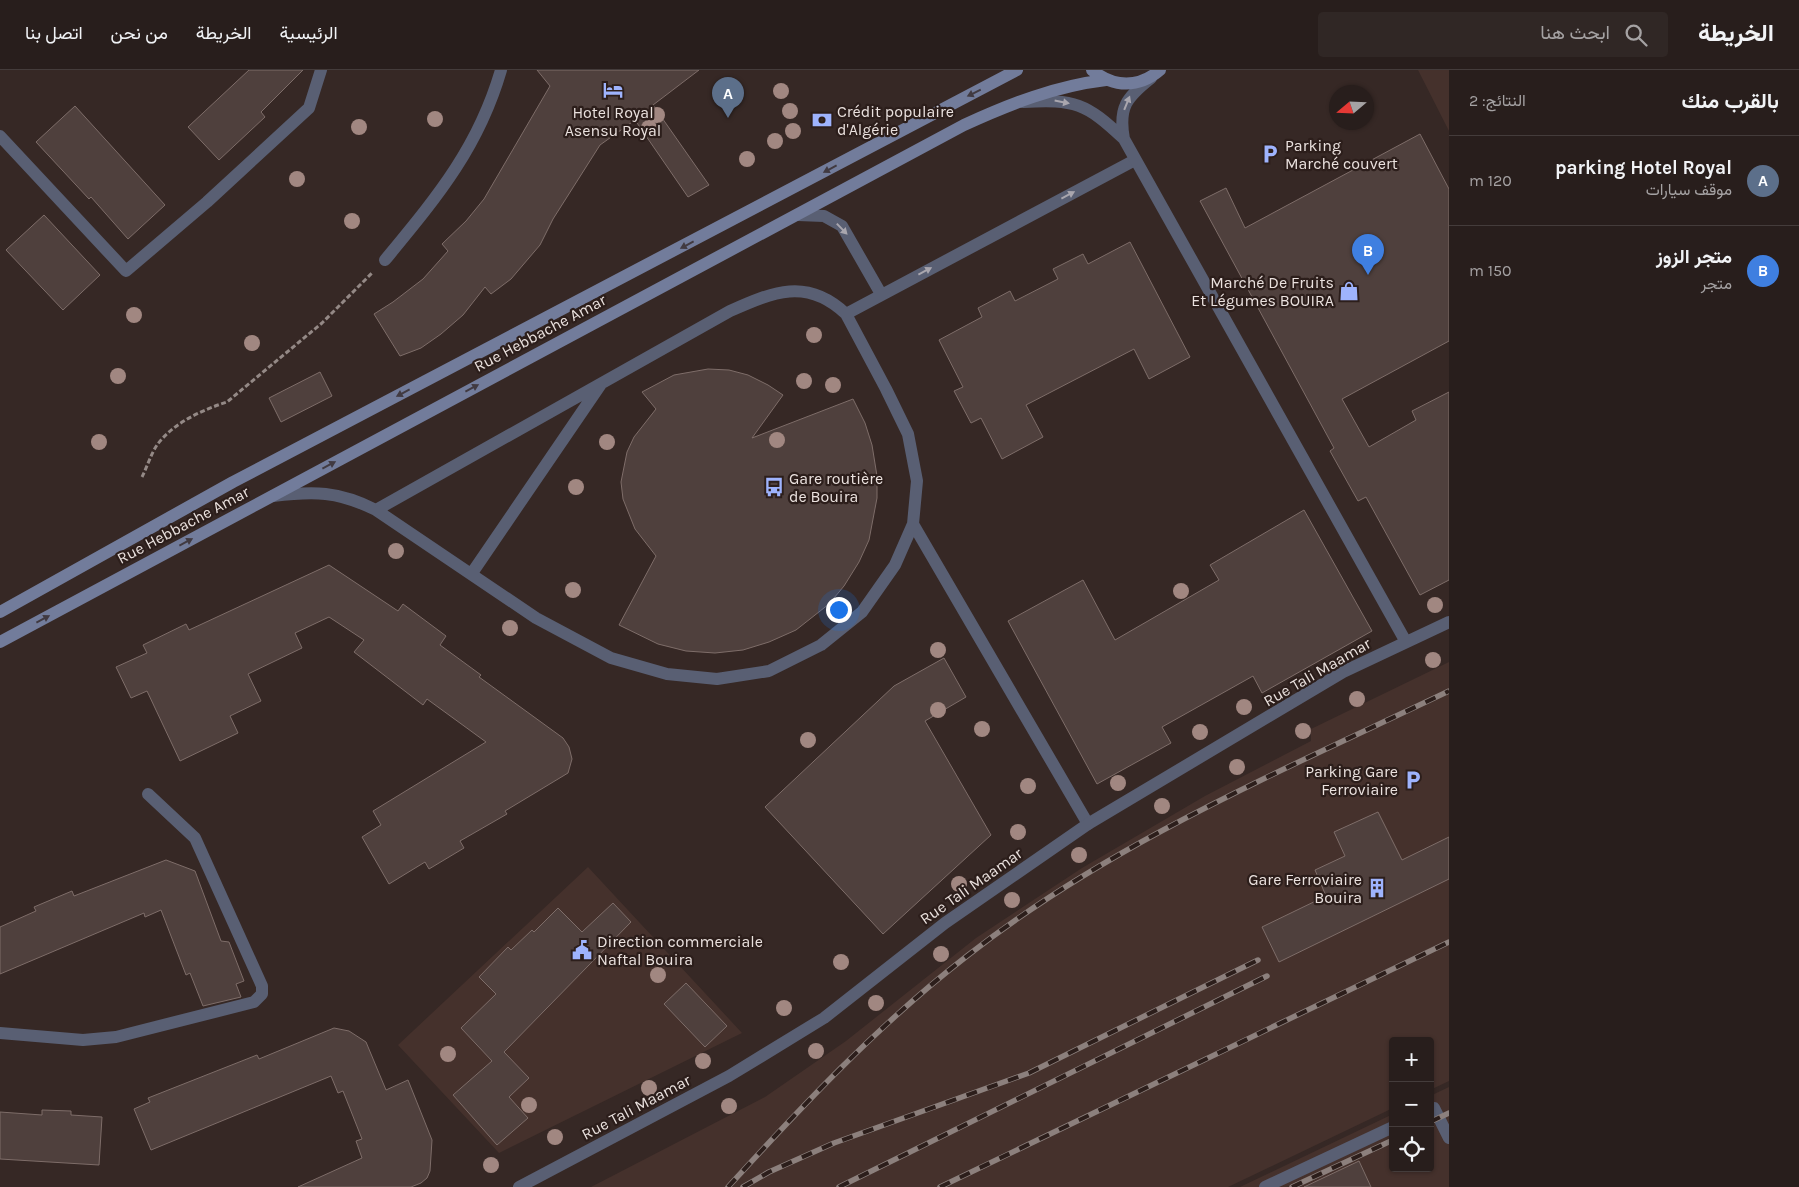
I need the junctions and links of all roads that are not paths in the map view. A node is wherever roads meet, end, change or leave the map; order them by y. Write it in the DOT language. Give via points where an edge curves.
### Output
graph roads {
  1 [pos="321,70"];
  2 [pos="501,70"];
  3 [pos="1017,70"];
  4 [pos="1092,70"];
  5 [pos="1156,74"];
  6 [pos="1106,80"];
  7 [pos="1013,103"];
  8 [pos="0,136"];
  9 [pos="1124,139"];
  10 [pos="1135,160"];
  11 [pos="798,215"];
  12 [pos="385,260"];
  13 [pos="881,294"];
  14 [pos="846,314"];
  15 [pos="602,382"];
  16 [pos="270,497"];
  17 [pos="376,510"];
  18 [pos="912,524"];
  19 [pos="472,573"];
  20 [pos="0,612"];
  21 [pos="1449,622"];
  22 [pos="0,642"];
  23 [pos="1406,642"];
  24 [pos="148,794"];
  25 [pos="1088,824"];
  26 [pos="0,1033"];
  27 [pos="1434,1108"];
  28 [pos="1389,1129"];
  29 [pos="1449,1138"];
  30 [pos="519,1187"];
  31 [pos="1264,1187"];
  1 -- 8 [label="street" via="309,108 126,271"];
  2 -- 12 [label="street" via="492,102 473,142 435,200"];
  3 -- 20 [label="main road, Rue Hebbache Amar, one-way" via="242,477"];
  4 -- 6 [label="main road"];
  5 -- 6 [label="main road" via="1137,83 1121,84"];
  9 -- 5 [label="street, one-way" via="1121,127 1130,95"];
  6 -- 7 [label="main road, Rue Hebbache Amar" via="1081,83"];
  7 -- 9 [label="street, one-way" via="1054,100 1078,106 1098,114"];
  7 -- 11 [label="main road, Rue Hebbache Amar" via="964,125"];
  9 -- 10 [label="street"];
  13 -- 10 [label="street, one-way"];
  10 -- 23 [label="street"];
  11 -- 13 [label="street, one-way" via="824,216 842,226"];
  16 -- 11 [label="main road, Rue Hebbache Amar, one-way"];
  13 -- 14 [label="street"];
  14 -- 15 [label="street" via="832,300 804,290 769,294 730,311"];
  14 -- 18 [label="street" via="908,434 917,480"];
  15 -- 17 [label="street"];
  15 -- 19 [label="street"];
  16 -- 17 [label="street" via="308,491 334,494 355,499"];
  22 -- 16 [label="main road, Rue Hebbache Amar, one-way"];
  17 -- 19 [label="street"];
  18 -- 19 [label="street" via="895,565 862,612 821,645 769,671 716,679 667,674 611,658 536,618"];
  18 -- 25 [label="street"];
  21 -- 23 [label="street, Rue Tali Maamar"];
  23 -- 25 [label="street, Rue Tali Maamar" via="1343,672"];
  24 -- 26 [label="street" via="195,838 262,986 262,994 254,1002 116,1037 83,1040"];
  25 -- 30 [label="street, Rue Tali Maamar" via="945,923 824,1018 729,1076"];
  27 -- 29 [label="street"];
  28 -- 31 [label="street"];
}
